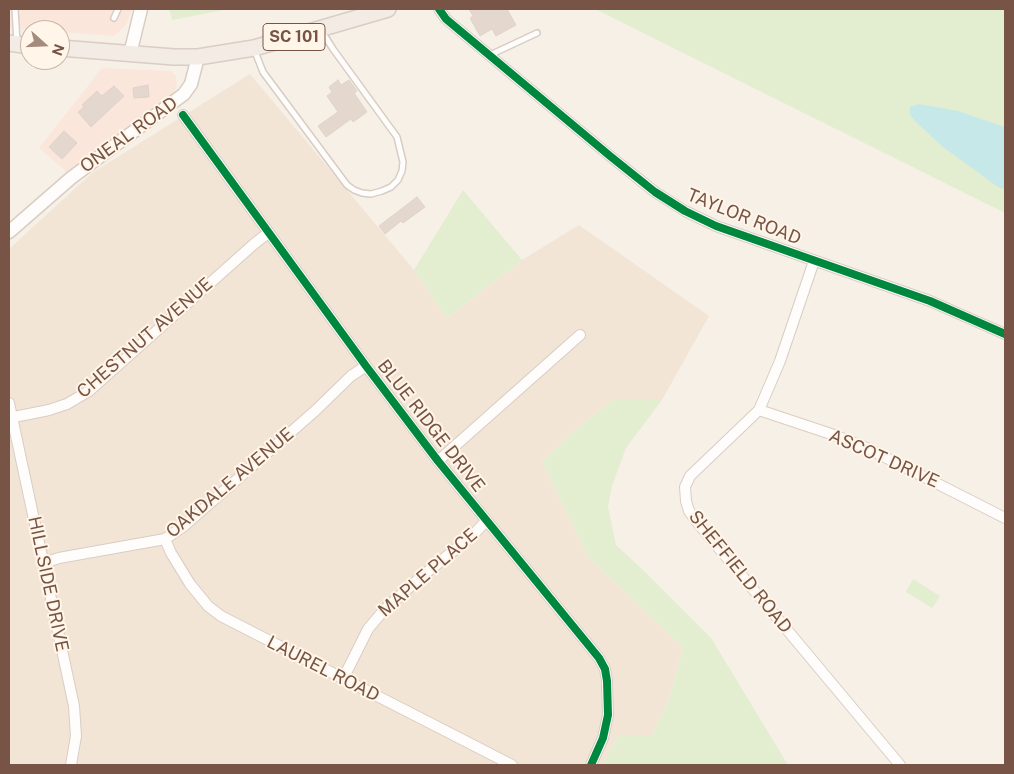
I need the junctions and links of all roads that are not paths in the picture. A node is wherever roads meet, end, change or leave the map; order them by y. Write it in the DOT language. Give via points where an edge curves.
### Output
graph roads {
  1 [pos="15,9"];
  2 [pos="118,9"];
  3 [pos="141,9"];
  4 [pos="388,9"];
  5 [pos="439,9"];
  6 [pos="114,18"];
  7 [pos="321,29"];
  8 [pos="537,34"];
  9 [pos="19,44"];
  10 [pos="254,48"];
  11 [pos="70,49"];
  12 [pos="130,54"];
  13 [pos="489,55"];
  14 [pos="198,57"];
  15 [pos="183,115"];
  16 [pos="9,232"];
  17 [pos="268,233"];
  18 [pos="814,261"];
  19 [pos="1005,334"];
  20 [pos="580,335"];
  21 [pos="366,366"];
  22 [pos="9,403"];
  23 [pos="759,410"];
  24 [pos="10,418"];
  25 [pos="438,461"];
  26 [pos="1005,518"];
  27 [pos="486,521"];
  28 [pos="165,539"];
  29 [pos="44,563"];
  30 [pos="343,679"];
  31 [pos="71,765"];
  32 [pos="512,765"];
  33 [pos="591,765"];
  34 [pos="900,765"];
  1 -- 9 [label="lane"];
  2 -- 6 [label="lane"];
  3 -- 12 [label="street"];
  4 -- 7 [label="main road, SC 101"];
  5 -- 13 [label="street, TAYLOR ROAD" via="446,19"];
  7 -- 10 [label="main road, SC 101"];
  7 -- 10 [label="lane" via="397,137 402,171 398,180 382,191 362,193 347,185 263,72"];
  8 -- 13 [label="lane"];
  10 -- 14 [label="main road, SC 101"];
  11 -- 12 [label="main road, SC 101"];
  12 -- 14 [label="main road, SC 101"];
  13 -- 18 [label="street, TAYLOR ROAD" via="669,202 716,226"];
  14 -- 16 [label="street, ONEAL ROAD" via="191,84 184,94 71,178"];
  15 -- 17 [label="street, BLUE RIDGE DRIVE"];
  17 -- 21 [label="street, BLUE RIDGE DRIVE"];
  17 -- 24 [label="street, CHESTNUT AVENUE" via="90,391 67,404"];
  18 -- 19 [label="street, TAYLOR ROAD" via="930,301"];
  18 -- 23 [label="street, SHEFFIELD ROAD" via="780,361"];
  20 -- 25 [label="street"];
  21 -- 25 [label="street, BLUE RIDGE DRIVE"];
  21 -- 28 [label="street, OAKDALE AVENUE" via="184,526"];
  22 -- 24 [label="street, HILLSIDE DRIVE"];
  23 -- 26 [label="street, ASCOT DRIVE" via="867,448"];
  23 -- 34 [label="street, SHEFFIELD ROAD" via="690,476 685,490 687,506 693,518"];
  24 -- 29 [label="street, HILLSIDE DRIVE"];
  25 -- 27 [label="street, BLUE RIDGE DRIVE"];
  27 -- 30 [label="street, MAPLE PLACE" via="384,610 368,629"];
  27 -- 33 [label="street, BLUE RIDGE DRIVE" via="602,663 607,681 608,715 603,738"];
  28 -- 29 [label="street, OAKDALE AVENUE"];
  28 -- 30 [label="street, LAUREL ROAD" via="190,584 215,612"];
  29 -- 31 [label="street, HILLSIDE DRIVE" via="74,706 76,736"];
  30 -- 32 [label="street, LAUREL ROAD"];
}
